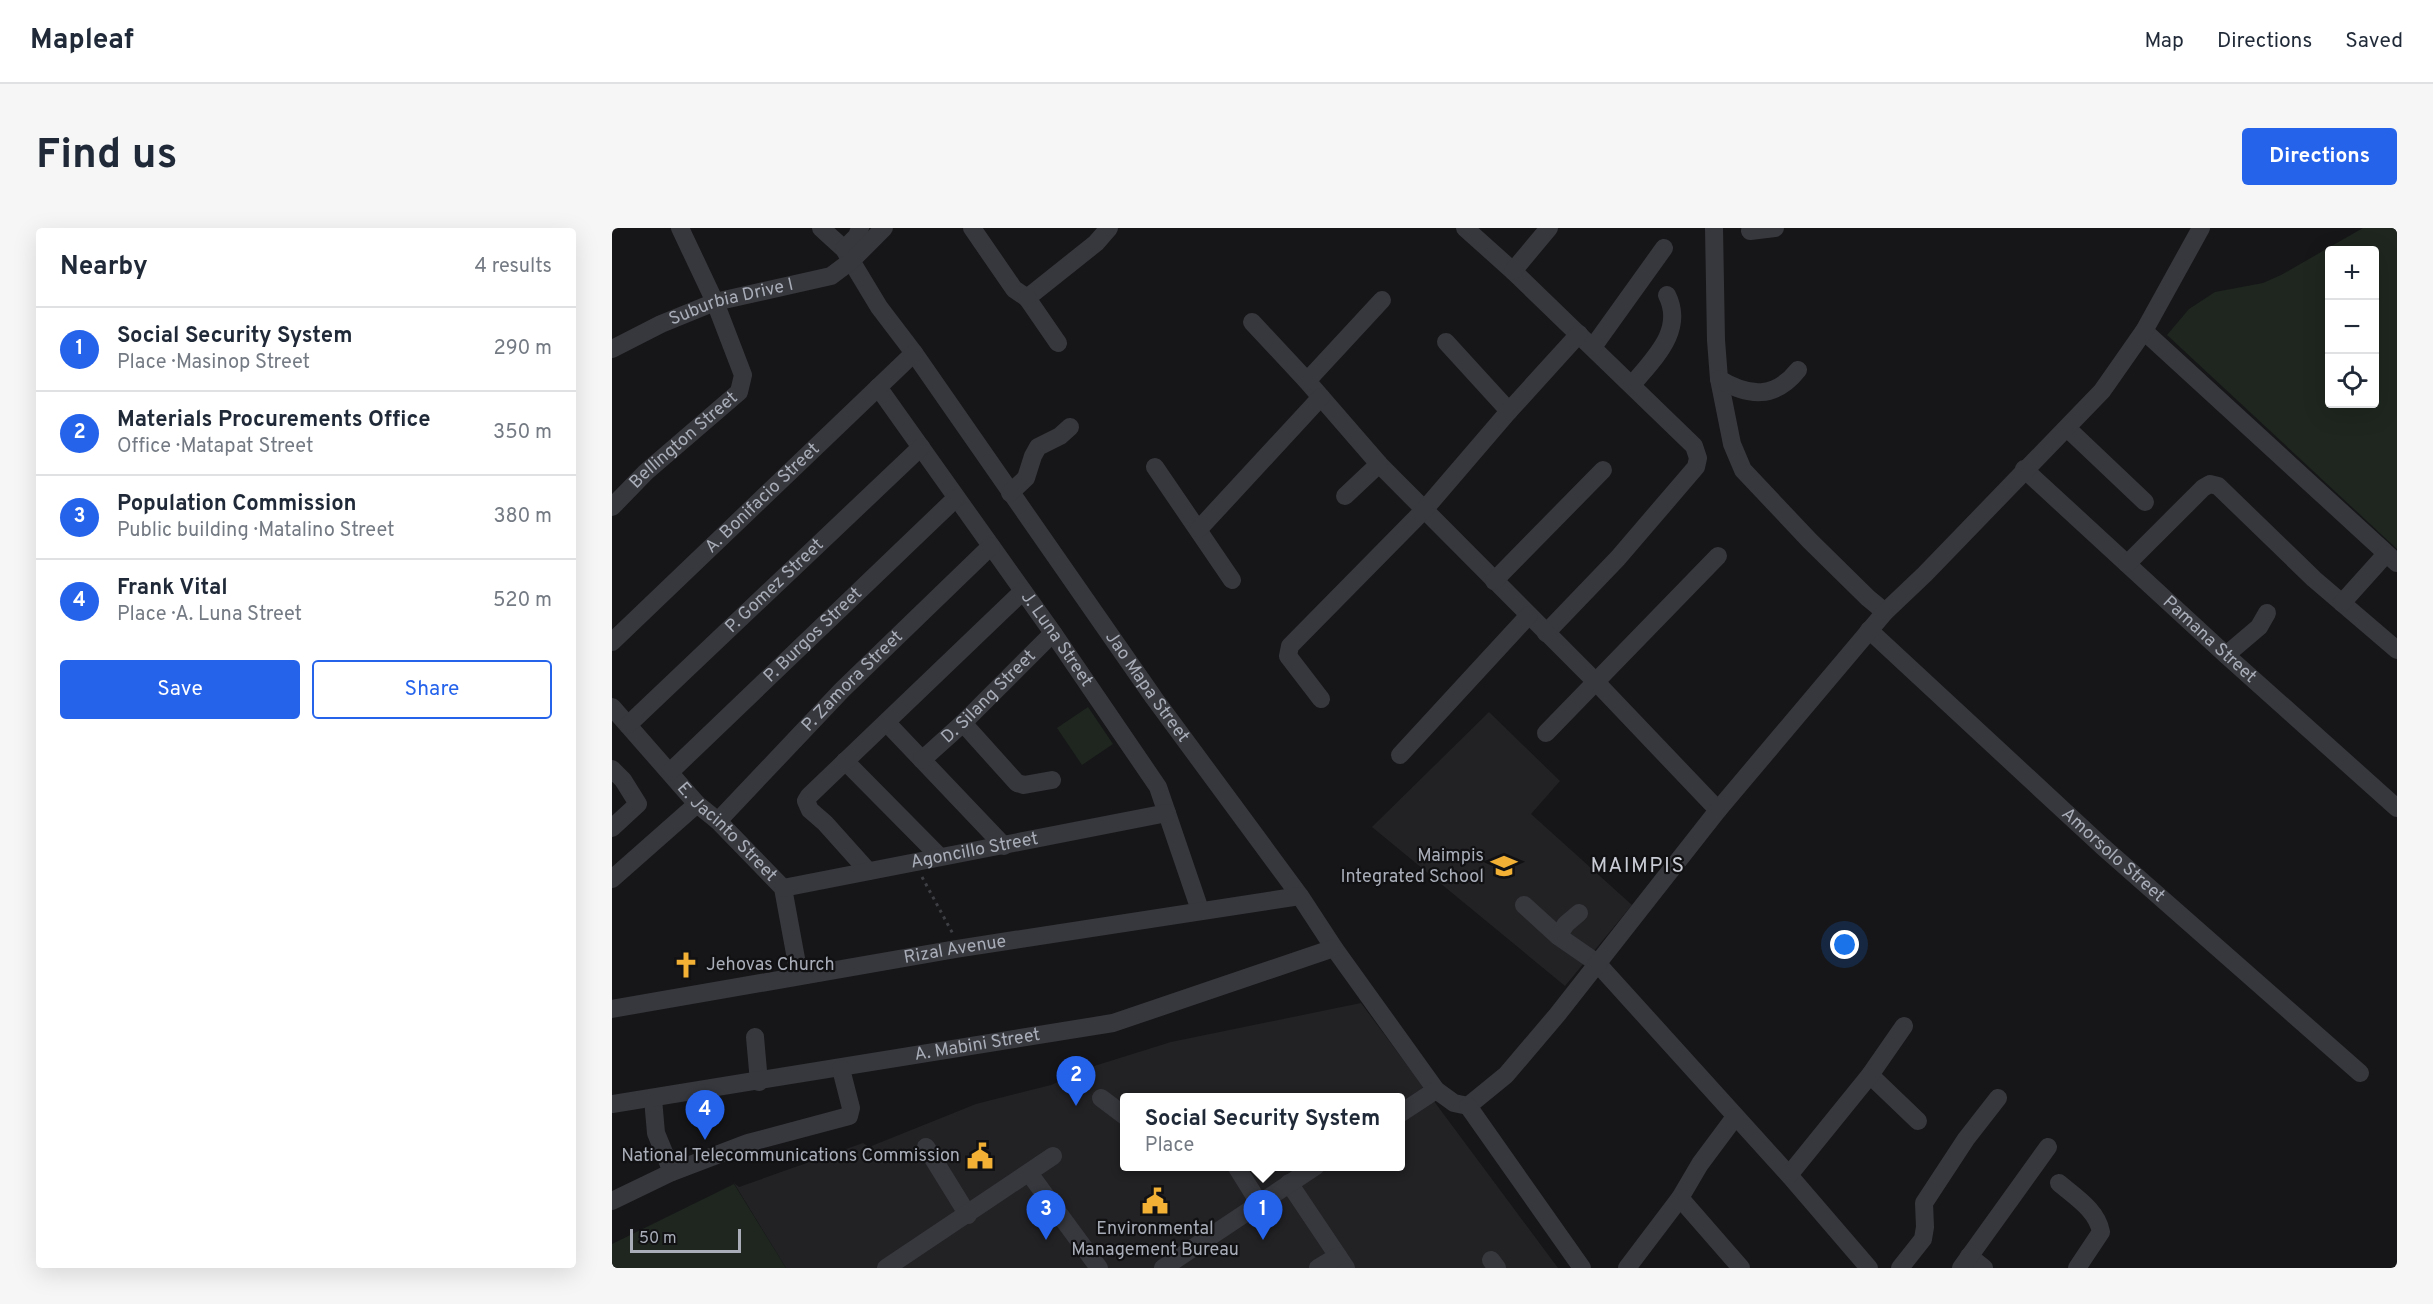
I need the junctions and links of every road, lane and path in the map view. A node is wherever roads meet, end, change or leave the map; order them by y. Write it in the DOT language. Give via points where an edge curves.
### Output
graph roads {
  1 [pos="680,228"];
  2 [pos="821,228"];
  3 [pos="860,228"];
  4 [pos="972,228"];
  5 [pos="1108,228"];
  6 [pos="1465,228"];
  7 [pos="1549,228"];
  8 [pos="1714,228"];
  9 [pos="1775,228"];
  10 [pos="2200,228"];
  11 [pos="885,229"];
  12 [pos="1750,231"];
  13 [pos="1484,235"];
  14 [pos="1664,248"];
  15 [pos="848,255"];
  16 [pos="1513,271"];
  17 [pos="1021,293"];
  18 [pos="1667,296"];
  19 [pos="1382,300"];
  20 [pos="715,302"];
  21 [pos="1251,322"];
  22 [pos="2144,331"];
  23 [pos="1580,334"];
  24 [pos="1446,342"];
  25 [pos="1058,343"];
  26 [pos="1593,347"];
  27 [pos="612,349"];
  28 [pos="914,353"];
  29 [pos="1798,370"];
  30 [pos="1719,379"];
  31 [pos="1307,381"];
  32 [pos="1632,385"];
  33 [pos="878,387"];
  34 [pos="1321,397"];
  35 [pos="1509,411"];
  36 [pos="1070,427"];
  37 [pos="2067,428"];
  38 [pos="921,447"];
  39 [pos="1379,464"];
  40 [pos="1155,467"];
  41 [pos="2024,469"];
  42 [pos="1603,471"];
  43 [pos="1010,493"];
  44 [pos="1346,496"];
  45 [pos="956,498"];
  46 [pos="2145,502"];
  47 [pos="612,507"];
  48 [pos="1424,510"];
  49 [pos="1199,529"];
  50 [pos="991,546"];
  51 [pos="1718,556"];
  52 [pos="2392,559"];
  53 [pos="2127,564"];
  54 [pos="1232,580"];
  55 [pos="1494,581"];
  56 [pos="1023,591"];
  57 [pos="2342,603"];
  58 [pos="1885,612"];
  59 [pos="2267,613"];
  60 [pos="1529,615"];
  61 [pos="1869,630"];
  62 [pos="1053,633"];
  63 [pos="1546,633"];
  64 [pos="612,642"];
  65 [pos="2397,650"];
  66 [pos="2226,655"];
  67 [pos="1597,682"];
  68 [pos="1321,699"];
  69 [pos="612,707"];
  70 [pos="887,723"];
  71 [pos="963,723"];
  72 [pos="628,725"];
  73 [pos="1546,733"];
  74 [pos="1400,755"];
  75 [pos="922,760"];
  76 [pos="845,761"];
  77 [pos="612,769"];
  78 [pos="670,772"];
  79 [pos="1052,780"];
  80 [pos="697,804"];
  81 [pos="2397,808"];
  82 [pos="1718,810"];
  83 [pos="1167,813"];
  84 [pos="718,821"];
  85 [pos="612,828"];
  86 [pos="1004,846"];
  87 [pos="939,856"];
  88 [pos="912,862"];
  89 [pos="868,871"];
  90 [pos="612,879"];
  91 [pos="783,888"];
  92 [pos="1300,896"];
  93 [pos="1524,905"];
  94 [pos="1200,910"];
  95 [pos="1579,912"];
  96 [pos="1558,936"];
  97 [pos="961,948"];
  98 [pos="1334,948"];
  99 [pos="1597,963"];
  100 [pos="799,975"];
  101 [pos="612,1009"];
  102 [pos="1904,1026"];
  103 [pos="755,1037"];
  104 [pos="841,1069"];
  105 [pos="2360,1073"];
  106 [pos="1870,1075"];
  107 [pos="759,1082"];
  108 [pos="1436,1090"];
  109 [pos="1101,1098"];
  110 [pos="1998,1098"];
  111 [pos="653,1099"];
  112 [pos="612,1104"];
  113 [pos="1468,1106"];
  114 [pos="1405,1110"];
  115 [pos="1120,1112"];
  116 [pos="1735,1117"];
  117 [pos="1918,1121"];
  118 [pos="926,1147"];
  119 [pos="2048,1147"];
  120 [pos="1053,1156"];
  121 [pos="1239,1171"];
  122 [pos="1309,1171"];
  123 [pos="672,1172"];
  124 [pos="1029,1173"];
  125 [pos="1789,1175"];
  126 [pos="1289,1183"];
  127 [pos="2059,1183"];
  128 [pos="1680,1198"];
  129 [pos="612,1201"];
  130 [pos="1259,1203"];
  131 [pos="968,1215"];
  132 [pos="1342,1262"];
  133 [pos="1965,1262"];
  134 [pos="886,1268"];
  135 [pos="1099,1268"];
  136 [pos="1163,1268"];
  137 [pos="1318,1268"];
  138 [pos="1582,1268"];
  139 [pos="1627,1268"];
  140 [pos="1741,1268"];
  141 [pos="1869,1268"];
  142 [pos="1900,1268"];
  143 [pos="1983,1268"];
  144 [pos="2077,1268"];
  1 -- 20 [label="street, Bellington Street"];
  2 -- 15 [label="street, Jao Mapa Street"];
  3 -- 15 [label="street"];
  4 -- 17 [label="street"];
  5 -- 17 [label="street" via="1096,243"];
  6 -- 13 [label="street"];
  7 -- 16 [label="street"];
  8 -- 30 [label="street"];
  9 -- 12 [label="street"];
  10 -- 22 [label="street"];
  11 -- 15 [label="street"];
  13 -- 16 [label="street"];
  14 -- 26 [label="street"];
  15 -- 20 [label="street, Suburbia Drive I" via="828,277"];
  15 -- 28 [label="street, Jao Mapa Street" via="879,307"];
  16 -- 23 [label="street"];
  17 -- 25 [label="street"];
  18 -- 32 [label="street" via="1673,322 1670,335"];
  19 -- 31 [label="street"];
  20 -- 27 [label="street, Suburbia Drive I"];
  20 -- 47 [label="street, Bellington Street" via="742,375 739,392 645,472"];
  21 -- 31 [label="street"];
  22 -- 37 [label="street" via="2102,391"];
  22 -- 52 [label="street"];
  23 -- 26 [label="street"];
  23 -- 35 [label="street"];
  24 -- 35 [label="street"];
  26 -- 32 [label="street"];
  28 -- 33 [label="street, A. Bonifacio Street"];
  28 -- 43 [label="street, Jao Mapa Street"];
  29 -- 30 [label="street" via="1783,385 1764,392 1750,393"];
  30 -- 58 [label="street" via="1732,444 1743,471"];
  31 -- 34 [label="street"];
  32 -- 63 [label="street" via="1694,446 1698,463 1618,558"];
  33 -- 38 [label="street, J. Luna Street"];
  33 -- 64 [label="street, A. Bonifacio Street"];
  34 -- 39 [label="street"];
  34 -- 49 [label="street"];
  35 -- 48 [label="street"];
  36 -- 43 [label="street" via="1038,447 1026,478"];
  37 -- 41 [label="street"];
  37 -- 46 [label="street"];
  38 -- 45 [label="street, J. Luna Street"];
  38 -- 72 [label="street, P. Gomez Street"];
  39 -- 44 [label="street"];
  39 -- 48 [label="street"];
  40 -- 49 [label="street"];
  41 -- 53 [label="street, Pamana Street"];
  41 -- 58 [label="street"];
  42 -- 55 [label="street"];
  43 -- 92 [label="street, Jao Mapa Street"];
  45 -- 50 [label="street, J. Luna Street"];
  45 -- 78 [label="street, P. Burgos Street"];
  48 -- 55 [label="street"];
  48 -- 68 [label="street" via="1290,646 1288,656"];
  49 -- 54 [label="street"];
  50 -- 56 [label="street, J. Luna Street"];
  50 -- 84 [label="street, P. Zamora Street" via="843,690"];
  51 -- 67 [label="street"];
  52 -- 57 [label="street"];
  53 -- 57 [label="street" via="2210,484 2224,491"];
  53 -- 66 [label="street, Pamana Street"];
  55 -- 60 [label="street"];
  56 -- 62 [label="street, J. Luna Street"];
  56 -- 70 [label="street"];
  57 -- 65 [label="street"];
  58 -- 61 [label="street"];
  59 -- 66 [label="street" via="2259,627"];
  60 -- 63 [label="street"];
  60 -- 74 [label="street"];
  61 -- 82 [label="street"];
  61 -- 105 [label="street, Amorsolo Street" via="2102,846"];
  62 -- 71 [label="street, D. Silang Street"];
  62 -- 83 [label="street, J. Luna Street" via="1158,787"];
  63 -- 67 [label="street"];
  66 -- 81 [label="street, Pamana Street"];
  67 -- 73 [label="street"];
  67 -- 82 [label="street"];
  69 -- 72 [label="street, E. Jacinto Street"];
  70 -- 75 [label="street"];
  70 -- 76 [label="street"];
  71 -- 75 [label="street, D. Silang Street"];
  71 -- 79 [label="street" via="1017,783"];
  72 -- 78 [label="street, E. Jacinto Street"];
  75 -- 86 [label="street"];
  76 -- 87 [label="street"];
  76 -- 89 [label="street" via="813,790 807,805"];
  77 -- 85 [label="street" via="638,804"];
  78 -- 80 [label="street, E. Jacinto Street"];
  80 -- 84 [label="street, E. Jacinto Street"];
  80 -- 90 [label="street"];
  82 -- 99 [label="street"];
  83 -- 86 [label="street, Agoncillo Street"];
  83 -- 94 [label="street, J. Luna Street"];
  84 -- 91 [label="street, E. Jacinto Street"];
  86 -- 87 [label="street, Agoncillo Street"];
  87 -- 88 [label="street, Agoncillo Street"];
  88 -- 89 [label="street, Agoncillo Street"];
  88 -- 97 [label="path"];
  89 -- 91 [label="street, Agoncillo Street"];
  91 -- 100 [label="street, E. Jacinto Street"];
  92 -- 94 [label="street, Rizal Avenue"];
  92 -- 98 [label="street, Jao Mapa Street"];
  93 -- 96 [label="street"];
  94 -- 97 [label="street, Rizal Avenue"];
  95 -- 96 [label="street"];
  96 -- 99 [label="street"];
  97 -- 100 [label="street, Rizal Avenue"];
  98 -- 104 [label="street, A. Mabini Street" via="1113,1023"];
  98 -- 108 [label="street, Jao Mapa Street"];
  99 -- 113 [label="street" via="1506,1075"];
  99 -- 116 [label="street"];
  100 -- 101 [label="street, Rizal Avenue"];
  102 -- 106 [label="street"];
  103 -- 107 [label="street"];
  104 -- 107 [label="street, A. Mabini Street"];
  104 -- 123 [label="street" via="851,1108 849,1116 748,1143"];
  106 -- 117 [label="street"];
  106 -- 125 [label="street"];
  107 -- 111 [label="street, A. Mabini Street"];
  108 -- 113 [label="street, Jao Mapa Street" via="1454,1103"];
  108 -- 114 [label="street"];
  109 -- 115 [label="street"];
  110 -- 142 [label="street" via="1924,1203 1923,1239"];
  111 -- 112 [label="street, A. Mabini Street"];
  111 -- 123 [label="street" via="656,1133"];
  113 -- 138 [label="street"];
  116 -- 125 [label="street"];
  116 -- 128 [label="street"];
  118 -- 131 [label="street"];
  119 -- 133 [label="street"];
  120 -- 124 [label="street"];
  121 -- 130 [label="street"];
  122 -- 126 [label="street"];
  123 -- 129 [label="street"];
  124 -- 131 [label="street"];
  124 -- 135 [label="street"];
  125 -- 141 [label="street"];
  126 -- 130 [label="street"];
  126 -- 132 [label="street"];
  127 -- 144 [label="street" via="2099,1222 2101,1232"];
  128 -- 139 [label="street"];
  128 -- 140 [label="street"];
  130 -- 136 [label="street"];
  131 -- 134 [label="street"];
  132 -- 137 [label="street"];
  133 -- 143 [label="street"];
}
